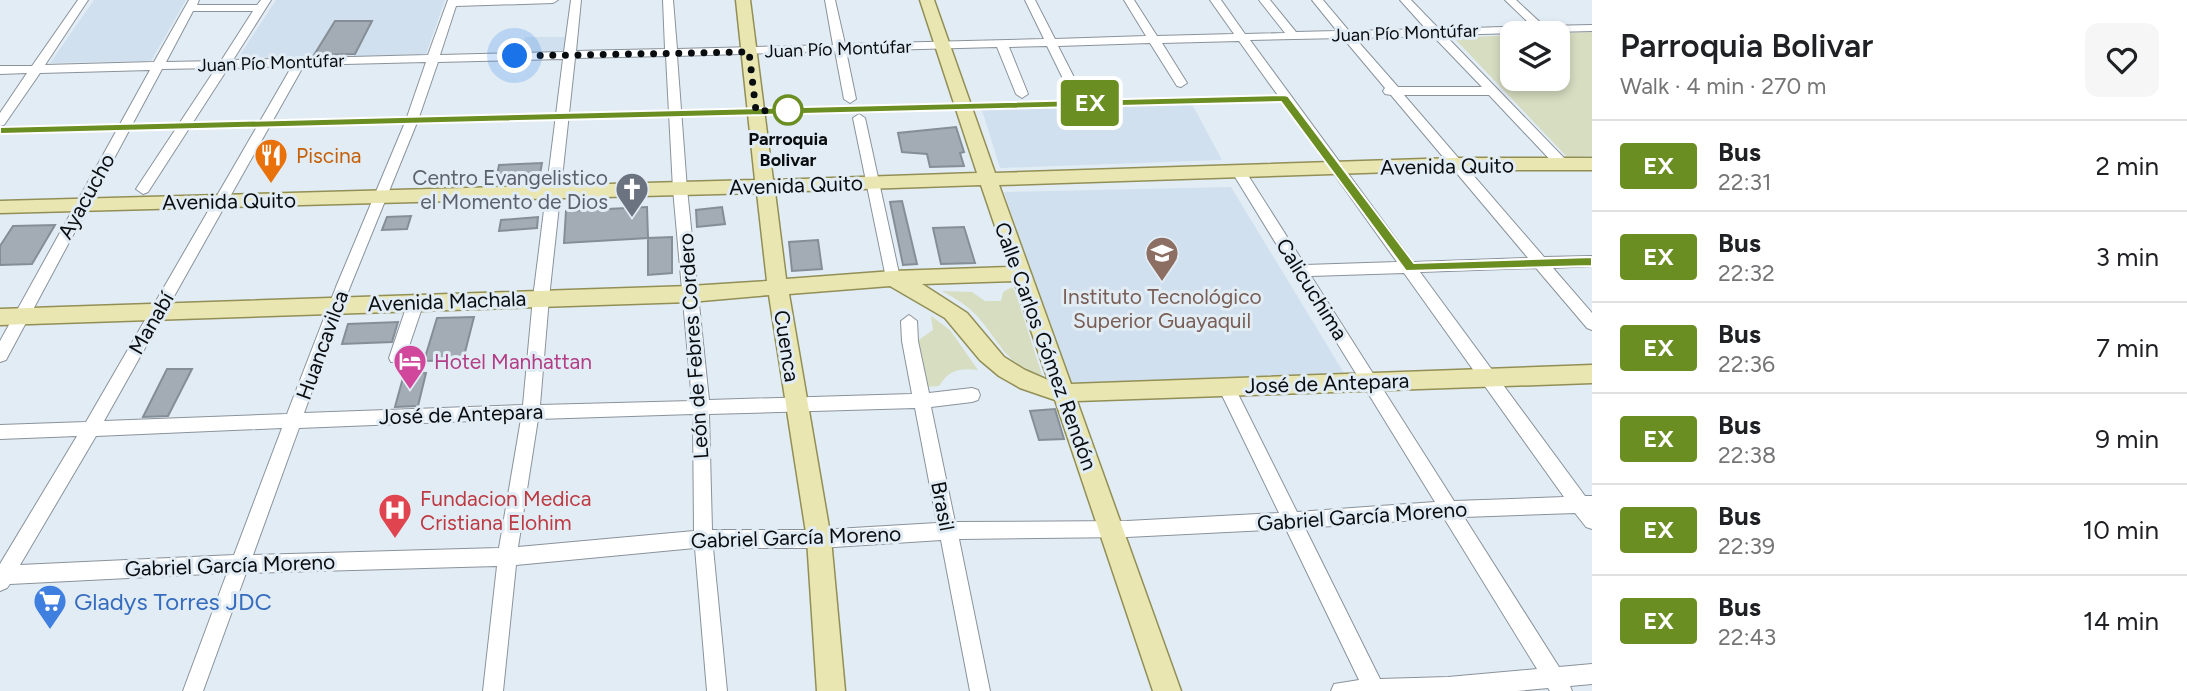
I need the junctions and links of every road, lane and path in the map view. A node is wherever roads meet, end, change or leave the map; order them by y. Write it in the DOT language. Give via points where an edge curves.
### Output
graph roads {
  1 [pos="83,0"];
  2 [pos="553,0"];
  3 [pos="576,0"];
  4 [pos="668,0"];
  5 [pos="743,0"];
  6 [pos="830,0"];
  7 [pos="928,0"];
  8 [pos="1030,0"];
  9 [pos="1129,0"];
  10 [pos="1215,0"];
  11 [pos="1264,0"];
  12 [pos="1317,0"];
  13 [pos="1405,0"];
  14 [pos="1510,0"];
  15 [pos="453,2"];
  16 [pos="192,4"];
  17 [pos="264,4"];
  18 [pos="1533,21"];
  19 [pos="1570,28"];
  20 [pos="1592,28"];
  21 [pos="1500,30"];
  22 [pos="1436,33"];
  23 [pos="1347,35"];
  24 [pos="1293,37"];
  25 [pos="1244,38"];
  26 [pos="1153,39"];
  27 [pos="1052,43"];
  28 [pos="1002,44"];
  29 [pos="943,46"];
  30 [pos="841,48"];
  31 [pos="749,52"];
  32 [pos="672,54"];
  33 [pos="570,55"];
  34 [pos="433,58"];
  35 [pos="300,63"];
  36 [pos="222,65"];
  37 [pos="158,66"];
  38 [pos="36,69"];
  39 [pos="0,70"];
  40 [pos="1181,83"];
  41 [pos="1388,91"];
  42 [pos="1492,91"];
  43 [pos="1076,93"];
  44 [pos="1022,94"];
  45 [pos="849,99"];
  46 [pos="859,118"];
  47 [pos="0,122"];
  48 [pos="1455,164"];
  49 [pos="1562,164"];
  50 [pos="1592,164"];
  51 [pos="1338,169"];
  52 [pos="1239,172"];
  53 [pos="987,179"];
  54 [pos="871,183"];
  55 [pos="766,186"];
  56 [pos="143,189"];
  57 [pos="680,189"];
  58 [pos="554,193"];
  59 [pos="379,197"];
  60 [pos="222,202"];
  61 [pos="81,205"];
  62 [pos="0,207"];
  63 [pos="1592,261"];
  64 [pos="1540,263"];
  65 [pos="1411,268"];
  66 [pos="1301,271"];
  67 [pos="1019,274"];
  68 [pos="893,278"];
  69 [pos="778,286"];
  70 [pos="690,293"];
  71 [pos="541,298"];
  72 [pos="416,302"];
  73 [pos="336,304"];
  74 [pos="158,310"];
  75 [pos="21,316"];
  76 [pos="0,317"];
  77 [pos="909,321"];
  78 [pos="1592,324"];
  79 [pos="0,356"];
  80 [pos="397,358"];
  81 [pos="1592,374"];
  82 [pos="1487,377"];
  83 [pos="1370,382"];
  84 [pos="1226,387"];
  85 [pos="1063,393"];
  86 [pos="972,394"];
  87 [pos="923,401"];
  88 [pos="797,405"];
  89 [pos="701,408"];
  90 [pos="531,412"];
  91 [pos="295,420"];
  92 [pos="91,428"];
  93 [pos="0,432"];
  94 [pos="1586,505"];
  95 [pos="1451,509"];
  96 [pos="1290,521"];
  97 [pos="1592,521"];
  98 [pos="1113,530"];
  99 [pos="948,531"];
  100 [pos="703,539"];
  101 [pos="819,539"];
  102 [pos="507,557"];
  103 [pos="240,564"];
  104 [pos="1,577"];
  105 [pos="1592,674"];
  106 [pos="1558,684"];
  107 [pos="1374,689"];
  108 [pos="1449,689"];
  109 [pos="193,691"];
  110 [pos="493,691"];
  111 [pos="717,691"];
  112 [pos="831,691"];
  113 [pos="980,691"];
  114 [pos="1167,691"];
  115 [pos="1341,691"];
  1 -- 38 [label="street"];
  2 -- 15 [label="street"];
  3 -- 33 [label="street"];
  4 -- 32 [label="street, León de Febres Cordero"];
  5 -- 31 [label="main road, Cuenca"];
  6 -- 30 [label="street"];
  7 -- 29 [label="main road, Calle Carlos Gómez Rendón"];
  8 -- 27 [label="street"];
  9 -- 26 [label="street"];
  10 -- 25 [label="street"];
  11 -- 24 [label="street"];
  12 -- 23 [label="street"];
  13 -- 22 [label="street"];
  14 -- 18 [label="street"];
  15 -- 34 [label="street, Huancavilca"];
  16 -- 17 [label="street"];
  16 -- 37 [label="street, Ayacucho"];
  17 -- 36 [label="street"];
  19 -- 20 [label="street, Juan Pío Montúfar"];
  21 -- 22 [label="street, Juan Pío Montúfar"];
  22 -- 23 [label="street, Juan Pío Montúfar"];
  22 -- 42 [label="street"];
  23 -- 24 [label="street, Juan Pío Montúfar"];
  23 -- 41 [label="street"];
  24 -- 25 [label="street, Juan Pío Montúfar"];
  25 -- 26 [label="street, Juan Pío Montúfar"];
  25 -- 51 [label="street"];
  26 -- 27 [label="street, Juan Pío Montúfar"];
  26 -- 40 [label="street"];
  27 -- 28 [label="street, Juan Pío Montúfar"];
  27 -- 43 [label="street"];
  28 -- 29 [label="street, Juan Pío Montúfar"];
  28 -- 44 [label="street"];
  29 -- 30 [label="street, Juan Pío Montúfar"];
  29 -- 53 [label="main road, Calle Carlos Gómez Rendón"];
  30 -- 31 [label="street, Juan Pío Montúfar"];
  30 -- 45 [label="street"];
  31 -- 32 [label="street, Juan Pío Montúfar"];
  31 -- 55 [label="main road, Cuenca"];
  32 -- 33 [label="street, Juan Pío Montúfar"];
  32 -- 57 [label="street, León de Febres Cordero"];
  33 -- 34 [label="street, Juan Pío Montúfar"];
  33 -- 58 [label="street"];
  34 -- 35 [label="street, Juan Pío Montúfar"];
  34 -- 59 [label="street, Huancavilca"];
  35 -- 36 [label="street, Juan Pío Montúfar"];
  35 -- 60 [label="street, Manabí"];
  36 -- 37 [label="street, Juan Pío Montúfar"];
  36 -- 56 [label="street"];
  37 -- 38 [label="street, Juan Pío Montúfar"];
  37 -- 61 [label="street, Ayacucho"];
  38 -- 39 [label="street, Juan Pío Montúfar"];
  38 -- 47 [label="street"];
  41 -- 42 [label="street"];
  41 -- 48 [label="street"];
  42 -- 49 [label="street"];
  46 -- 54 [label="street"];
  48 -- 49 [label="main road, Avenida Quito"];
  48 -- 51 [label="main road, Avenida Quito"];
  48 -- 64 [label="street"];
  49 -- 50 [label="main road, Avenida Quito"];
  51 -- 52 [label="main road, Avenida Quito"];
  51 -- 65 [label="street"];
  52 -- 53 [label="main road, Avenida Quito"];
  52 -- 66 [label="street, Calicuchima"];
  53 -- 54 [label="main road, Avenida Quito"];
  53 -- 67 [label="main road, Calle Carlos Gómez Rendón"];
  54 -- 55 [label="main road, Avenida Quito"];
  54 -- 68 [label="street"];
  55 -- 57 [label="main road, Avenida Quito"];
  55 -- 69 [label="main road, Cuenca"];
  57 -- 58 [label="main road, Avenida Quito"];
  57 -- 70 [label="street, León de Febres Cordero"];
  58 -- 59 [label="main road, Avenida Quito"];
  58 -- 71 [label="street"];
  59 -- 60 [label="main road, Avenida Quito"];
  59 -- 73 [label="street, Huancavilca"];
  60 -- 61 [label="main road, Avenida Quito"];
  60 -- 74 [label="street, Manabí"];
  61 -- 62 [label="main road, Avenida Quito"];
  61 -- 75 [label="street, Ayacucho"];
  63 -- 64 [label="street"];
  64 -- 65 [label="street"];
  64 -- 78 [label="street"];
  65 -- 66 [label="street"];
  65 -- 82 [label="street"];
  66 -- 83 [label="street, Calicuchima"];
  67 -- 68 [label="main road, Avenida Machala"];
  67 -- 85 [label="main road, Calle Carlos Gómez Rendón"];
  68 -- 69 [label="main road, Avenida Machala"];
  68 -- 85 [label="main road" via="947,308 1009,372"];
  69 -- 70 [label="main road, Avenida Machala"];
  69 -- 88 [label="main road, Cuenca"];
  70 -- 71 [label="main road, Avenida Machala"];
  70 -- 89 [label="street, León de Febres Cordero"];
  71 -- 72 [label="main road, Avenida Machala"];
  71 -- 90 [label="street"];
  72 -- 73 [label="main road, Avenida Machala"];
  72 -- 80 [label="street"];
  73 -- 74 [label="main road, Avenida Machala"];
  73 -- 91 [label="street, Huancavilca"];
  74 -- 75 [label="main road, Avenida Machala"];
  74 -- 92 [label="street, Manabí"];
  75 -- 76 [label="main road, Avenida Machala"];
  75 -- 79 [label="street, Ayacucho"];
  77 -- 87 [label="street, Brasil"];
  81 -- 82 [label="main road, José de Antepara"];
  82 -- 83 [label="main road, José de Antepara"];
  82 -- 94 [label="street"];
  83 -- 84 [label="main road, José de Antepara"];
  83 -- 95 [label="street, Calicuchima"];
  84 -- 85 [label="main road, José de Antepara"];
  84 -- 96 [label="street"];
  85 -- 98 [label="main road, Calle Carlos Gómez Rendón"];
  86 -- 87 [label="street, José de Antepara"];
  87 -- 88 [label="street, José de Antepara"];
  87 -- 99 [label="street, Brasil"];
  88 -- 89 [label="street, José de Antepara"];
  88 -- 101 [label="main road, Cuenca"];
  89 -- 90 [label="street, José de Antepara"];
  89 -- 100 [label="street, León de Febres Cordero"];
  90 -- 91 [label="street, José de Antepara"];
  90 -- 102 [label="street"];
  91 -- 92 [label="street, José de Antepara"];
  91 -- 103 [label="street, Huancavilca"];
  92 -- 93 [label="street, José de Antepara"];
  92 -- 104 [label="street, Manabí"];
  94 -- 95 [label="street, Gabriel García Moreno"];
  94 -- 97 [label="street"];
  95 -- 96 [label="street, Gabriel García Moreno"];
  95 -- 106 [label="street, Calicuchima"];
  96 -- 98 [label="street, Gabriel García Moreno"];
  96 -- 107 [label="street"];
  98 -- 99 [label="street, Gabriel García Moreno"];
  98 -- 114 [label="main road, Calle Carlos Gómez Rendón"];
  99 -- 101 [label="street, Gabriel García Moreno"];
  99 -- 113 [label="street, Brasil"];
  100 -- 101 [label="street, Gabriel García Moreno"];
  100 -- 102 [label="street, Gabriel García Moreno"];
  100 -- 111 [label="street, León de Febres Cordero"];
  101 -- 112 [label="main road, Cuenca"];
  102 -- 103 [label="street, Gabriel García Moreno"];
  102 -- 110 [label="street"];
  103 -- 104 [label="street, Gabriel García Moreno"];
  103 -- 109 [label="street, Huancavilca"];
  105 -- 106 [label="street"];
  106 -- 108 [label="street"];
  107 -- 108 [label="street"];
  107 -- 115 [label="street"];
}
